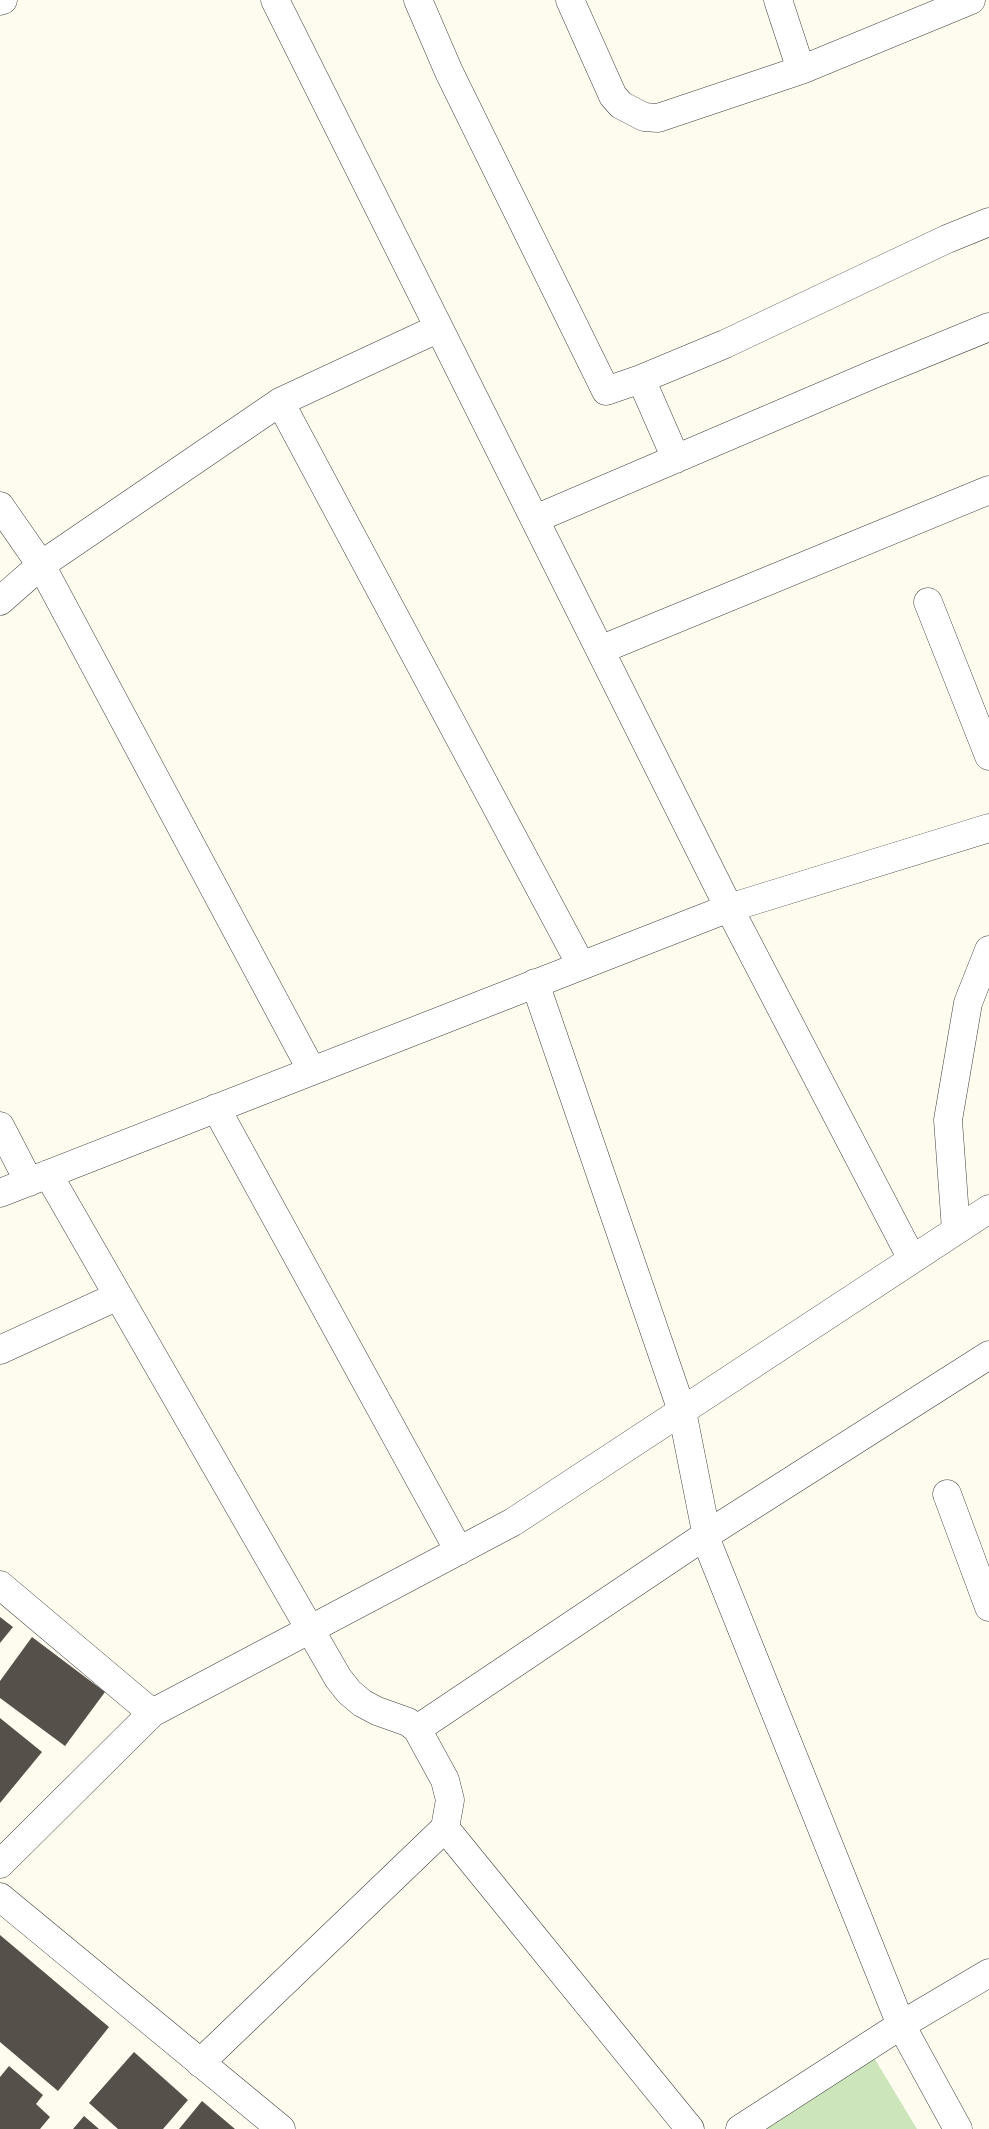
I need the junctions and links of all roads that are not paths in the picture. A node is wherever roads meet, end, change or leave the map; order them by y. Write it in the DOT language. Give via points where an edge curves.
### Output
graph roads {
  1 [pos="275,0"];
  2 [pos="418,0"];
  3 [pos="570,0"];
  4 [pos="778,0"];
  5 [pos="971,0"];
  6 [pos="801,70"];
  7 [pos="989,222"];
  8 [pos="989,327"];
  9 [pos="439,328"];
  10 [pos="641,379"];
  11 [pos="280,402"];
  12 [pos="676,458"];
  13 [pos="989,490"];
  14 [pos="0,506"];
  15 [pos="535,519"];
  16 [pos="41,565"];
  17 [pos="0,601"];
  18 [pos="928,602"];
  19 [pos="600,650"];
  20 [pos="989,756"];
  21 [pos="989,828"];
  22 [pos="729,908"];
  23 [pos="989,950"];
  24 [pos="581,966"];
  25 [pos="536,983"];
  26 [pos="312,1071"];
  27 [pos="216,1108"];
  28 [pos="0,1126"];
  29 [pos="39,1178"];
  30 [pos="0,1193"];
  31 [pos="989,1209"];
  32 [pos="956,1230"];
  33 [pos="912,1259"];
  34 [pos="118,1296"];
  35 [pos="0,1350"];
  36 [pos="989,1355"];
  37 [pos="682,1411"];
  38 [pos="947,1494"];
  39 [pos="706,1535"];
  40 [pos="459,1551"];
  41 [pos="0,1585"];
  42 [pos="989,1607"];
  43 [pos="309,1630"];
  44 [pos="152,1714"];
  45 [pos="417,1729"];
  46 [pos="445,1828"];
  47 [pos="0,1864"];
  48 [pos="0,1897"];
  49 [pos="989,1973"];
  50 [pos="901,2025"];
  51 [pos="200,2063"];
  52 [pos="281,2129"];
  53 [pos="690,2129"];
  54 [pos="740,2129"];
  55 [pos="958,2129"];
  1 -- 9 [label="street"];
  2 -- 10 [label="street" via="606,391"];
  3 -- 6 [label="street" via="613,96 621,105 644,117 658,118"];
  4 -- 6 [label="street"];
  5 -- 6 [label="street"];
  7 -- 10 [label="street" via="725,344"];
  8 -- 12 [label="street"];
  9 -- 11 [label="street"];
  9 -- 15 [label="street"];
  10 -- 12 [label="street"];
  11 -- 16 [label="street"];
  11 -- 24 [label="street"];
  12 -- 15 [label="street"];
  13 -- 19 [label="street"];
  14 -- 16 [label="street"];
  15 -- 19 [label="street"];
  16 -- 17 [label="street"];
  16 -- 26 [label="street"];
  18 -- 20 [label="street"];
  19 -- 22 [label="street"];
  21 -- 22 [label="street"];
  22 -- 24 [label="street"];
  22 -- 33 [label="street"];
  23 -- 32 [label="street" via="968,1003 948,1120"];
  24 -- 25 [label="street"];
  25 -- 26 [label="street"];
  25 -- 37 [label="street"];
  26 -- 27 [label="street"];
  27 -- 29 [label="street"];
  27 -- 40 [label="street"];
  28 -- 29 [label="street"];
  29 -- 30 [label="street"];
  29 -- 34 [label="street"];
  31 -- 32 [label="street"];
  32 -- 33 [label="street"];
  33 -- 37 [label="street"];
  34 -- 35 [label="street"];
  34 -- 43 [label="street"];
  36 -- 39 [label="street"];
  37 -- 39 [label="street"];
  37 -- 40 [label="street" via="513,1522"];
  38 -- 42 [label="street"];
  39 -- 45 [label="street"];
  39 -- 50 [label="street"];
  40 -- 43 [label="street"];
  41 -- 44 [label="street"];
  43 -- 44 [label="street"];
  43 -- 45 [label="street" via="349,1692 376,1711 408,1722"];
  44 -- 47 [label="street"];
  45 -- 46 [label="street" via="445,1780 450,1800"];
  46 -- 51 [label="street"];
  46 -- 53 [label="street"];
  48 -- 51 [label="street"];
  49 -- 50 [label="street"];
  50 -- 54 [label="street"];
  50 -- 55 [label="street"];
  51 -- 52 [label="street"];
}
